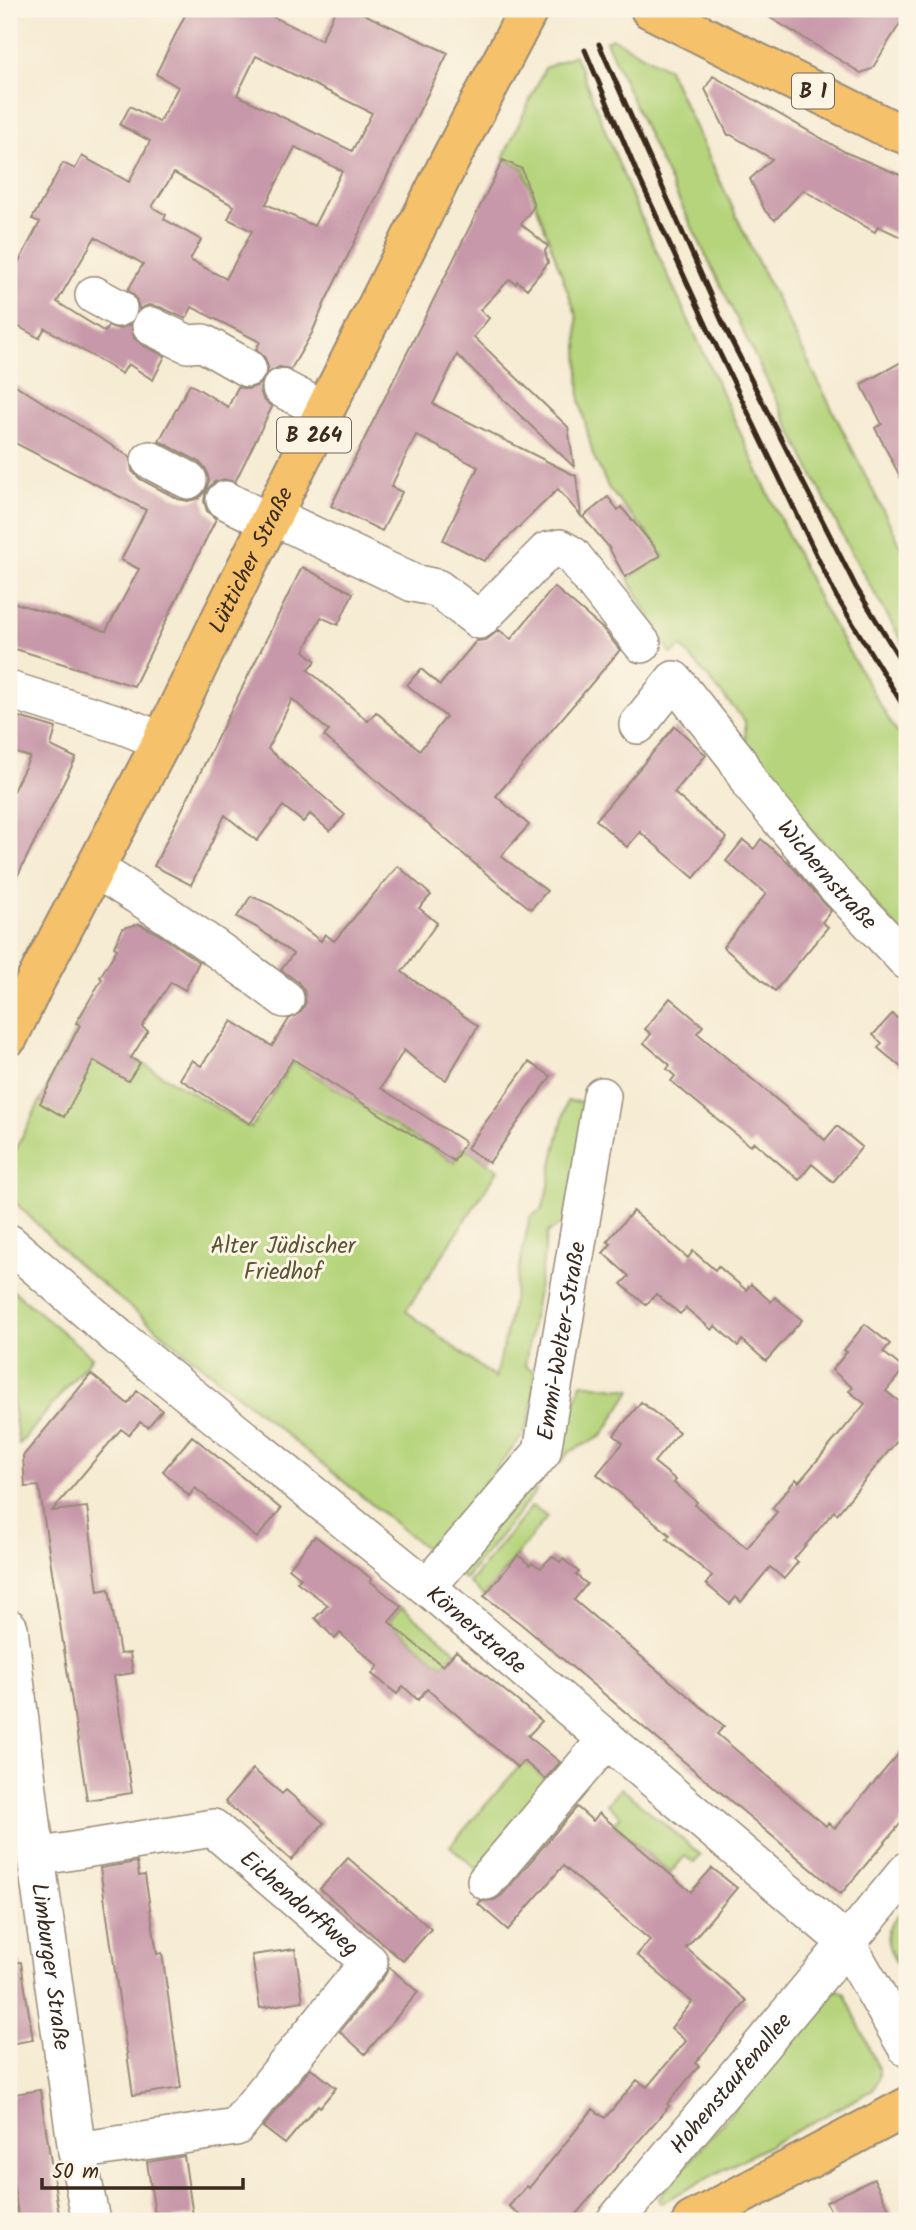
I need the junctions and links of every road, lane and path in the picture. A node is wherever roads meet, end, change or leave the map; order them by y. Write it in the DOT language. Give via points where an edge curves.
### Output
graph roads {
  1 [pos="529,9"];
  2 [pos="650,9"];
  3 [pos="907,135"];
  4 [pos="150,326"];
  5 [pos="247,368"];
  6 [pos="281,388"];
  7 [pos="325,411"];
  8 [pos="150,460"];
  9 [pos="188,480"];
  10 [pos="225,500"];
  11 [pos="271,519"];
  12 [pos="642,644"];
  13 [pos="9,690"];
  14 [pos="638,725"];
  15 [pos="162,741"];
  16 [pos="95,869"];
  17 [pos="907,961"];
  18 [pos="285,999"];
  19 [pos="9,1036"];
  20 [pos="601,1096"];
  21 [pos="9,1243"];
  22 [pos="427,1587"];
  23 [pos="9,1628"];
  24 [pos="607,1739"];
  25 [pos="36,1857"];
  26 [pos="906,1874"];
  27 [pos="486,1881"];
  28 [pos="846,1942"];
  29 [pos="907,2049"];
  30 [pos="907,2107"];
  31 [pos="77,2151"];
  32 [pos="91,2221"];
  33 [pos="615,2221"];
  34 [pos="692,2221"];
  1 -- 7 [label="main road, Lütticher Straße / B 264"];
  2 -- 3 [label="main road, B 1"];
  4 -- 5 [label="street" via="188,344 203,343"];
  6 -- 7 [label="street"];
  7 -- 11 [label="main road, Lütticher Straße / B 264"];
  8 -- 9 [label="street"];
  10 -- 11 [label="street"];
  11 -- 12 [label="street" via="413,583 437,588 479,620 547,551 560,548 572,555"];
  11 -- 15 [label="main road, Lütticher Straße / B 264"];
  13 -- 15 [label="street"];
  14 -- 17 [label="street, Wichernstraße" via="674,680 736,758 751,785"];
  15 -- 16 [label="main road, Lütticher Straße / B 264"];
  16 -- 18 [label="street" via="202,937"];
  16 -- 19 [label="main road, Lütticher Straße / B 264"];
  20 -- 22 [label="street, Emmi-Welter-Straße" via="542,1452"];
  21 -- 22 [label="street, Körnerstraße"];
  22 -- 24 [label="street, Körnerstraße"];
  23 -- 25 [label="street, Limburger Straße"];
  24 -- 27 [label="street"];
  24 -- 28 [label="street, Körnerstraße"];
  25 -- 31 [label="street, Limburger Straße"];
  25 -- 31 [label="street, Eichendorffweg" via="213,1828 369,1962 236,2127"];
  26 -- 28 [label="street, Hohenstaufenallee"];
  28 -- 29 [label="street, Körnerstraße"];
  28 -- 33 [label="street, Hohenstaufenallee"];
  30 -- 34 [label="main road"];
  31 -- 32 [label="street, Limburger Straße"];
}
